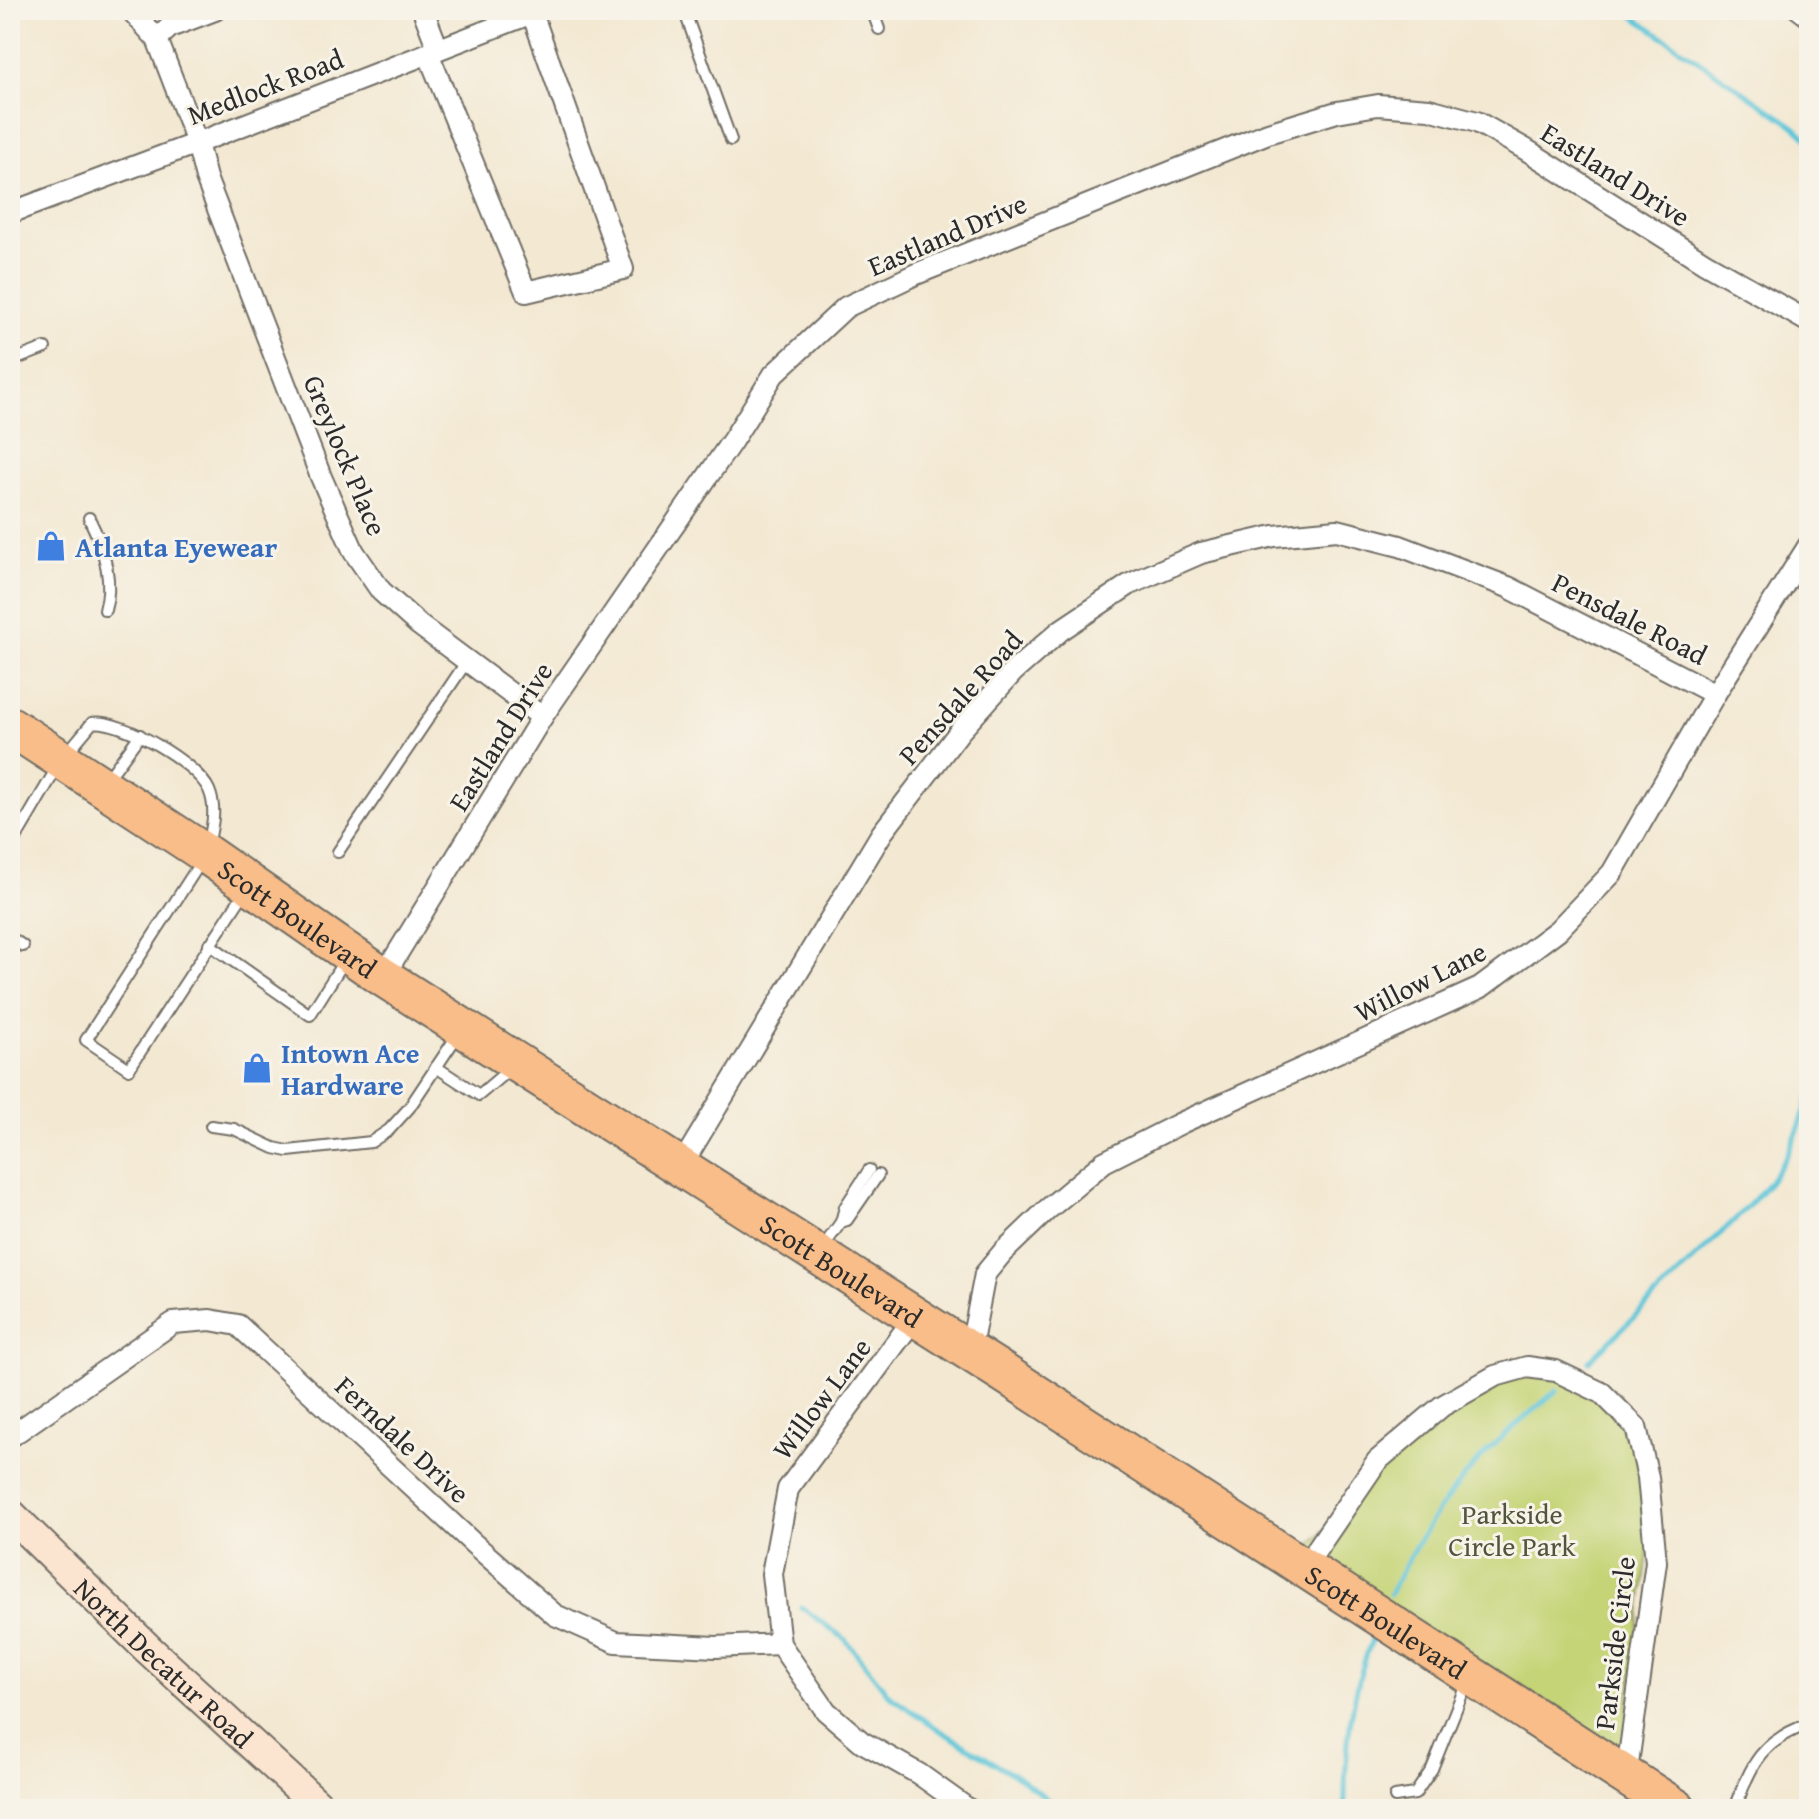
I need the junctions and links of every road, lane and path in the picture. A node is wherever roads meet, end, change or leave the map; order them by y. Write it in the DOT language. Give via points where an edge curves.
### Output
graph roads {
  1 [pos="131,10"];
  2 [pos="215,10"];
  3 [pos="423,10"];
  4 [pos="684,10"];
  5 [pos="872,10"];
  6 [pos="1792,10"];
  7 [pos="536,12"];
  8 [pos="1809,23"];
  9 [pos="879,29"];
  10 [pos="157,39"];
  11 [pos="433,51"];
  12 [pos="10,134"];
  13 [pos="731,140"];
  14 [pos="197,143"];
  15 [pos="10,157"];
  16 [pos="10,213"];
  17 [pos="1809,322"];
  18 [pos="45,348"];
  19 [pos="19,358"];
  20 [pos="89,518"];
  21 [pos="1809,545"];
  22 [pos="105,610"];
  23 [pos="467,661"];
  24 [pos="1715,694"];
  25 [pos="542,717"];
  26 [pos="16,735"];
  27 [pos="140,735"];
  28 [pos="63,758"];
  29 [pos="103,785"];
  30 [pos="10,848"];
  31 [pos="338,852"];
  32 [pos="206,854"];
  33 [pos="249,885"];
  34 [pos="10,937"];
  35 [pos="209,944"];
  36 [pos="23,946"];
  37 [pos="349,953"];
  38 [pos="383,977"];
  39 [pos="463,1027"];
  40 [pos="518,1062"];
  41 [pos="436,1067"];
  42 [pos="211,1126"];
  43 [pos="681,1166"];
  44 [pos="873,1173"];
  45 [pos="817,1254"];
  46 [pos="915,1317"];
  47 [pos="970,1352"];
  48 [pos="10,1437"];
  49 [pos="10,1514"];
  50 [pos="1304,1568"];
  51 [pos="780,1644"];
  52 [pos="1469,1677"];
  53 [pos="1809,1724"];
  54 [pos="1626,1778"];
  55 [pos="1395,1797"];
  56 [pos="322,1809"];
  57 [pos="968,1809"];
  58 [pos="1677,1809"];
  59 [pos="1735,1809"];
  1 -- 10 [label="street"];
  2 -- 10 [label="street" via="170,27"];
  3 -- 11 [label="street"];
  4 -- 13 [label="lane"];
  5 -- 9 [label="lane"];
  6 -- 8 [label="lane"];
  7 -- 11 [label="street, Medlock Road"];
  7 -- 11 [label="street" via="623,269 526,292"];
  10 -- 14 [label="street, Greylock Place"];
  11 -- 14 [label="street, Medlock Road"];
  12 -- 15 [label="lane"];
  14 -- 16 [label="street, Medlock Road"];
  14 -- 23 [label="street, Greylock Place" via="304,434 354,552 381,591"];
  17 -- 25 [label="street, Eastland Drive" via="1477,122 1429,109 1378,105 1309,120 916,274 846,307 774,374"];
  18 -- 19 [label="lane"];
  20 -- 22 [label="lane" via="107,573 110,595"];
  21 -- 24 [label="street, Willow Lane"];
  23 -- 25 [label="street, Greylock Place"];
  23 -- 31 [label="lane"];
  24 -- 43 [label="street, Pensdale Road" via="1508,587 1400,546 1337,530 1274,536 1201,553 1130,584 1061,630 1013,672 899,810"];
  24 -- 47 [label="street, Willow Lane" via="1612,873 1558,930 1480,988 1104,1162 1048,1209 985,1274"];
  25 -- 38 [label="street, Eastland Drive"];
  26 -- 28 [label="highway, Scott Boulevard"];
  27 -- 28 [label="lane" via="92,723"];
  27 -- 29 [label="lane"];
  27 -- 32 [label="lane" via="191,767 209,790 215,817"];
  28 -- 29 [label="highway, Scott Boulevard"];
  28 -- 30 [label="lane"];
  29 -- 32 [label="highway, Scott Boulevard"];
  32 -- 33 [label="highway, Scott Boulevard"];
  32 -- 35 [label="lane" via="86,1040 129,1069"];
  33 -- 35 [label="lane"];
  33 -- 37 [label="highway, Scott Boulevard"];
  34 -- 36 [label="lane"];
  35 -- 37 [label="lane" via="310,1015"];
  37 -- 38 [label="highway, Scott Boulevard"];
  38 -- 39 [label="highway, Scott Boulevard"];
  39 -- 40 [label="highway, Scott Boulevard"];
  39 -- 41 [label="lane"];
  40 -- 41 [label="lane" via="479,1095"];
  40 -- 43 [label="highway, Scott Boulevard"];
  41 -- 42 [label="lane" via="409,1108 371,1142 288,1151 234,1129"];
  43 -- 45 [label="highway, Scott Boulevard"];
  44 -- 45 [label="lane"];
  45 -- 46 [label="highway, Scott Boulevard"];
  46 -- 47 [label="highway, Scott Boulevard"];
  46 -- 51 [label="street, Willow Lane" via="788,1489 772,1574"];
  47 -- 50 [label="highway, Scott Boulevard"];
  48 -- 51 [label="street, Ferndale Drive" via="173,1323 210,1320 238,1325 555,1615 616,1642"];
  49 -- 56 [label="main road, North Decatur Road"];
  50 -- 52 [label="highway, Scott Boulevard"];
  50 -- 54 [label="street, Parkside Circle" via="1377,1461 1442,1406 1495,1376 1527,1367 1556,1371 1602,1393 1636,1427 1648,1477 1656,1562"];
  51 -- 57 [label="street, Willow Lane" via="826,1711 862,1742"];
  52 -- 54 [label="highway, Scott Boulevard"];
  52 -- 55 [label="lane" via="1432,1769 1415,1794"];
  53 -- 59 [label="lane" via="1787,1732 1755,1760"];
  54 -- 58 [label="highway, Scott Boulevard"];
}
